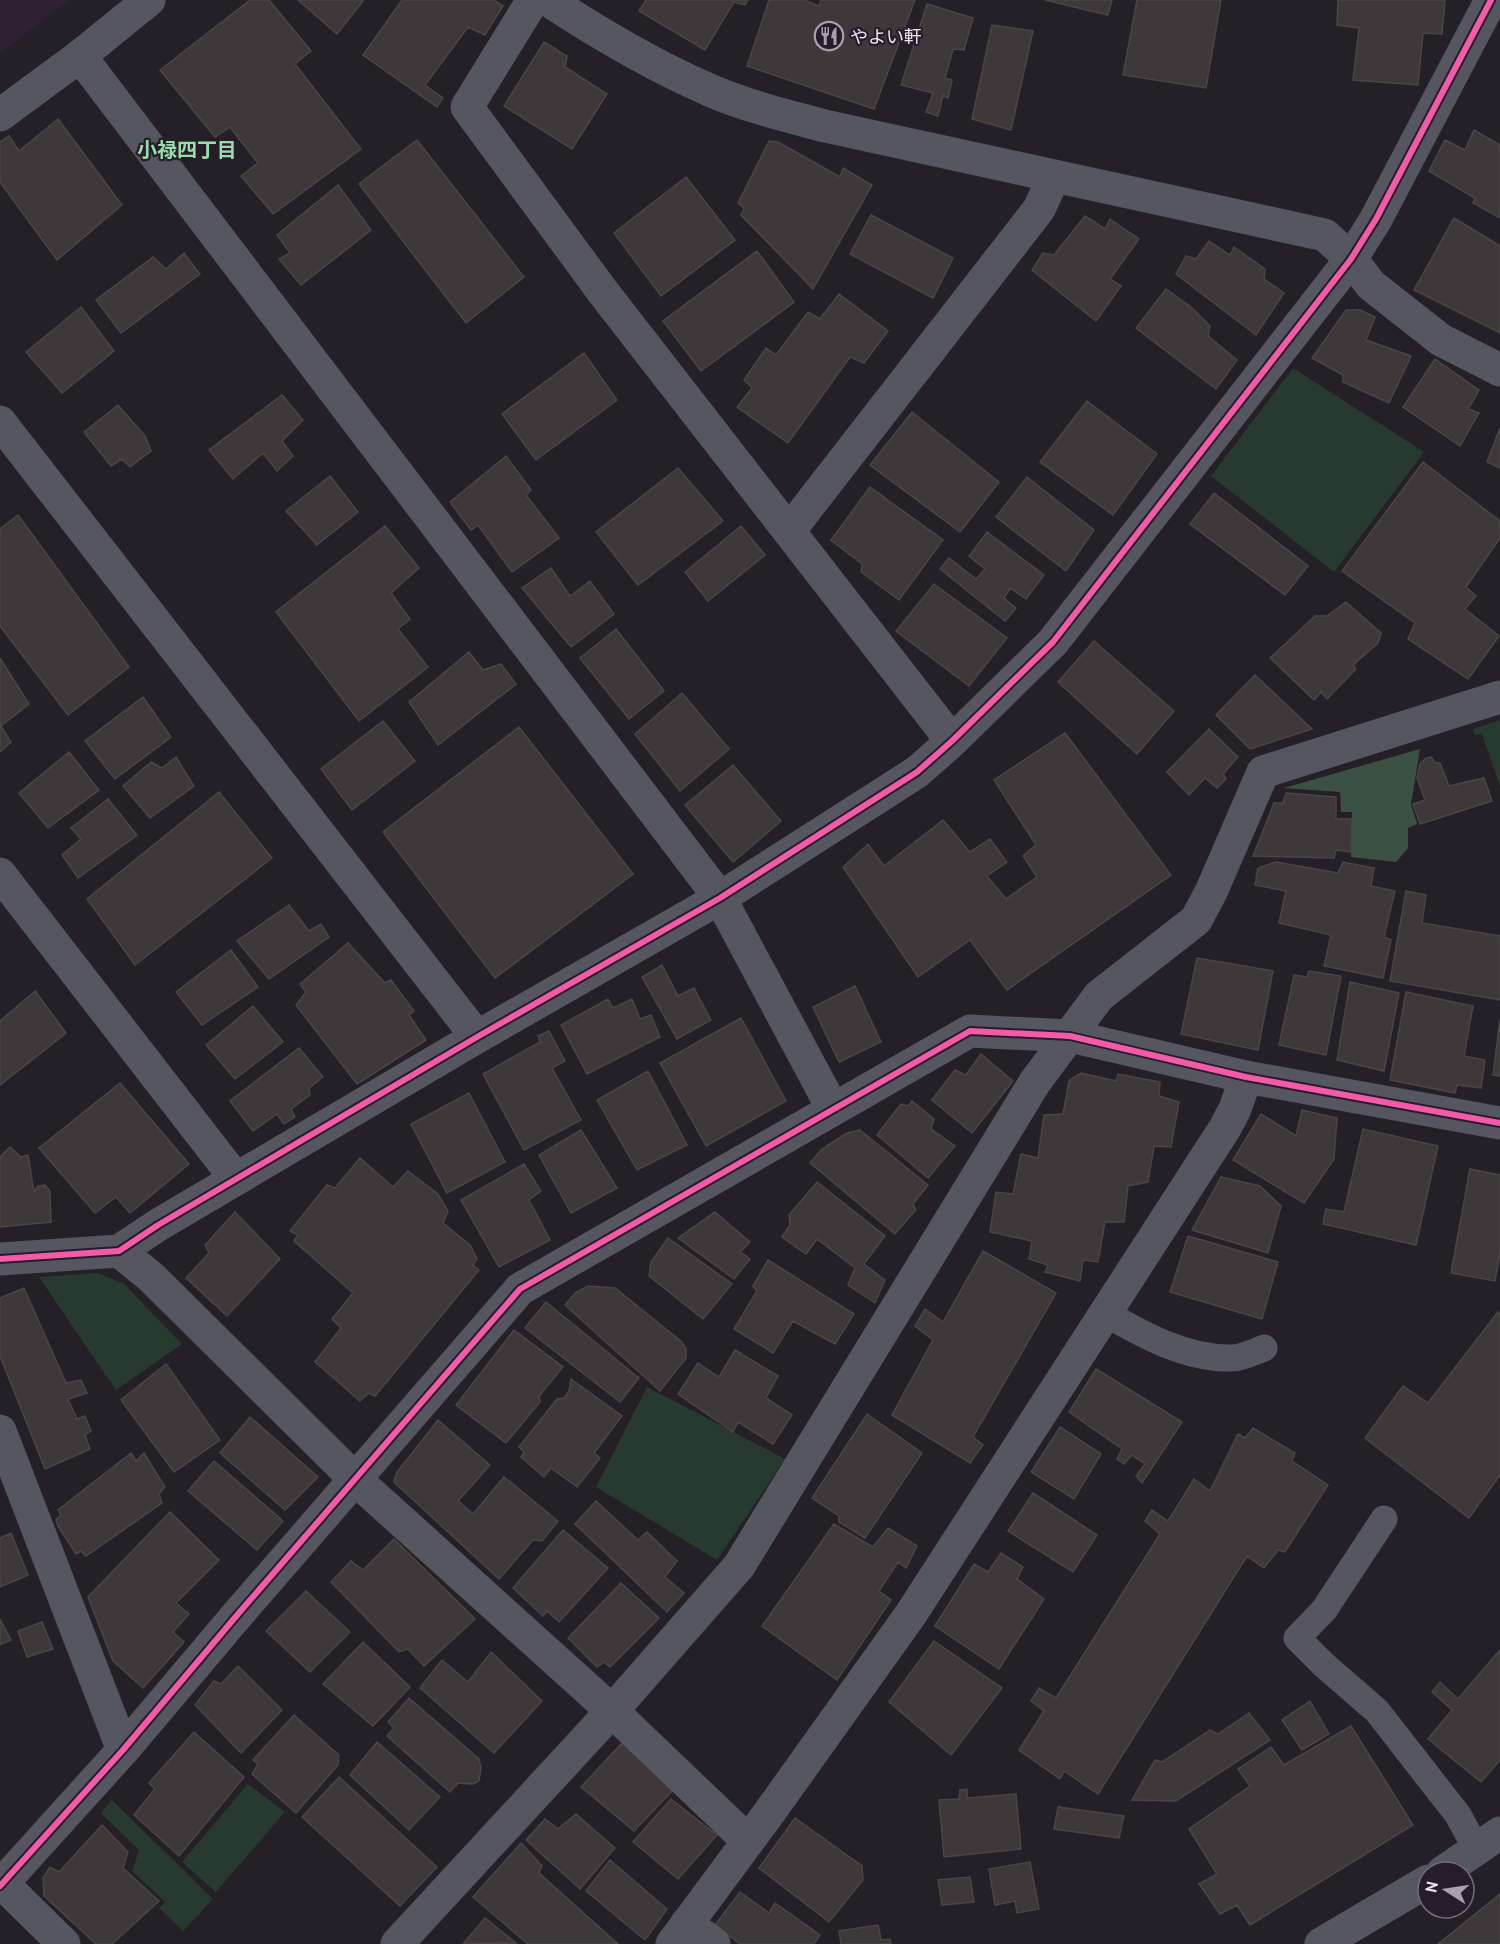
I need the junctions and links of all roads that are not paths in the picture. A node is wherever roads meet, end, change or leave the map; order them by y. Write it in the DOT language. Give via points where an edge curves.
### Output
graph roads {
  1 [pos="149,0"];
  2 [pos="532,0"];
  3 [pos="549,0"];
  4 [pos="1491,0"];
  5 [pos="80,56"];
  6 [pos="0,115"];
  7 [pos="1054,177"];
  8 [pos="1351,259"];
  9 [pos="1500,370"];
  10 [pos="0,422"];
  11 [pos="789,531"];
  12 [pos="1500,697"];
  13 [pos="952,741"];
  14 [pos="0,874"];
  15 [pos="720,898"];
  16 [pos="1070,1036"];
  17 [pos="477,1037"];
  18 [pos="1246,1077"];
  19 [pos="832,1109"];
  20 [pos="1500,1124"];
  21 [pos="236,1179"];
  22 [pos="119,1251"];
  23 [pos="0,1259"];
  24 [pos="1104,1313"];
  25 [pos="1264,1348"];
  26 [pos="0,1431"];
  27 [pos="355,1479"];
  28 [pos="1384,1519"];
  29 [pos="612,1711"];
  30 [pos="123,1750"];
  31 [pos="747,1840"];
  32 [pos="1489,1841"];
  33 [pos="1461,1860"];
  34 [pos="1,1884"];
  35 [pos="1416,1888"];
  36 [pos="680,1934"];
  37 [pos="64,1944"];
  38 [pos="397,1944"];
  39 [pos="714,1944"];
  40 [pos="1321,1944"];
  1 -- 5 [label="street"];
  2 -- 11 [label="street" via="467,107 603,292"];
  3 -- 7 [label="street" via="647,59 715,92 764,110"];
  4 -- 8 [label="street"];
  5 -- 6 [label="street"];
  5 -- 15 [label="street"];
  7 -- 8 [label="street" via="1325,236"];
  7 -- 11 [label="street" via="1039,209"];
  8 -- 9 [label="street" via="1371,285 1440,340"];
  8 -- 13 [label="street" via="1053,642"];
  10 -- 17 [label="street"];
  11 -- 13 [label="street"];
  12 -- 16 [label="street" via="1263,772 1196,920 1099,996"];
  13 -- 15 [label="street" via="917,772"];
  14 -- 21 [label="street"];
  15 -- 17 [label="street"];
  15 -- 19 [label="street"];
  16 -- 18 [label="street"];
  16 -- 19 [label="street" via="970,1031"];
  16 -- 29 [label="street" via="1035,1082 740,1566"];
  17 -- 21 [label="street"];
  18 -- 20 [label="street"];
  18 -- 24 [label="street" via="1225,1128"];
  19 -- 27 [label="street" via="520,1289"];
  21 -- 22 [label="street"];
  22 -- 23 [label="street"];
  22 -- 27 [label="street" via="151,1277"];
  24 -- 25 [label="lane" via="1143,1336 1206,1356 1235,1359"];
  24 -- 31 [label="street" via="911,1614"];
  26 -- 30 [label="street"];
  27 -- 29 [label="street"];
  27 -- 30 [label="street"];
  28 -- 32 [label="lane" via="1324,1610 1297,1638 1377,1711 1458,1815"];
  29 -- 31 [label="street"];
  29 -- 38 [label="street"];
  30 -- 34 [label="street"];
  31 -- 36 [label="street"];
  32 -- 33 [label="street"];
  34 -- 37 [label="street"];
  35 -- 40 [label="street"];
  36 -- 39 [label="street"];
}
